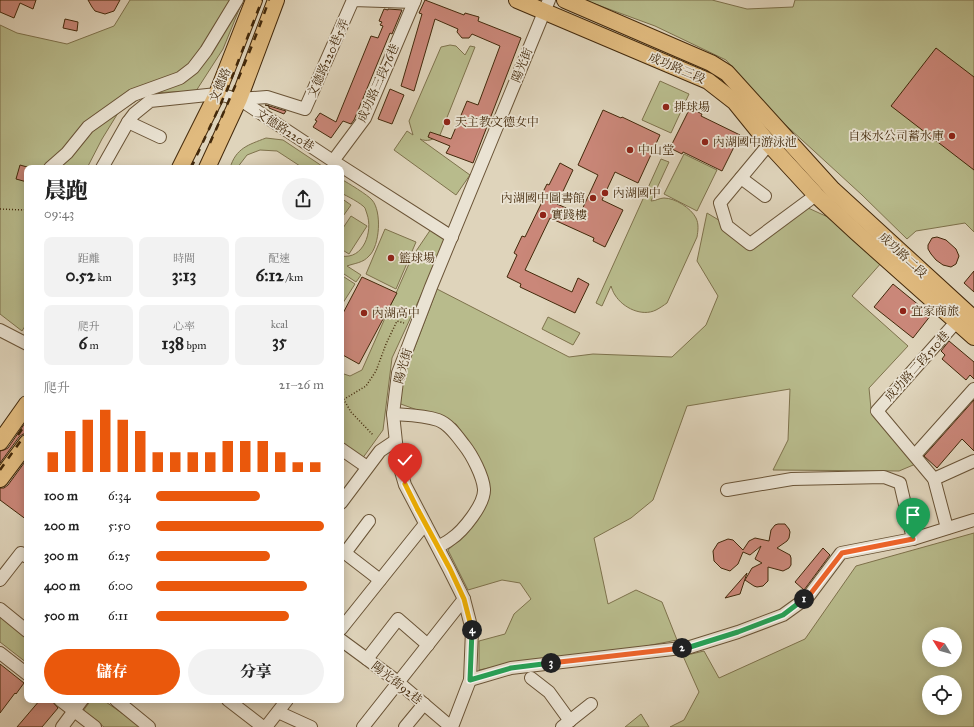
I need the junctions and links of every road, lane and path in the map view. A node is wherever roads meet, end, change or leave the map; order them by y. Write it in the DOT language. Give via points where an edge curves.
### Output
graph roads {
  1 [pos="237,0"];
  2 [pos="254,0"];
  3 [pos="276,0"];
  4 [pos="353,0"];
  5 [pos="517,0"];
  6 [pos="565,0"];
  7 [pos="414,1"];
  8 [pos="547,6"];
  9 [pos="217,94"];
  10 [pos="239,99"];
  11 [pos="128,122"];
  12 [pos="160,137"];
  13 [pos="769,144"];
  14 [pos="333,161"];
  15 [pos="53,165"];
  16 [pos="106,165"];
  17 [pos="182,165"];
  18 [pos="208,165"];
  19 [pos="339,165"];
  20 [pos="344,168"];
  21 [pos="741,178"];
  22 [pos="833,190"];
  23 [pos="816,195"];
  24 [pos="765,196"];
  25 [pos="0,209"];
  26 [pos="24,210"];
  27 [pos="856,232"];
  28 [pos="452,237"];
  29 [pos="974,319"];
  30 [pos="957,321"];
  31 [pos="404,324"];
  32 [pos="0,330"];
  33 [pos="974,337"];
  34 [pos="24,342"];
  35 [pos="974,389"];
  36 [pos="344,400"];
  37 [pos="24,408"];
  38 [pos="393,414"];
  39 [pos="374,435"];
  40 [pos="395,441"];
  41 [pos="0,442"];
  42 [pos="24,447"];
  43 [pos="344,451"];
  44 [pos="915,455"];
  45 [pos="974,461"];
  46 [pos="366,467"];
  47 [pos="0,479"];
  48 [pos="934,479"];
  49 [pos="727,490"];
  50 [pos="344,499"];
  51 [pos="974,520"];
  52 [pos="369,521"];
  53 [pos="425,524"];
  54 [pos="947,528"];
  55 [pos="913,539"];
  56 [pos="438,547"];
  57 [pos="24,555"];
  58 [pos="344,555"];
  59 [pos="344,557"];
  60 [pos="0,580"];
  61 [pos="380,580"];
  62 [pos="464,599"];
  63 [pos="0,610"];
  64 [pos="344,625"];
  65 [pos="24,628"];
  66 [pos="344,642"];
  67 [pos="428,645"];
  68 [pos="0,653"];
  69 [pos="367,659"];
  70 [pos="24,672"];
  71 [pos="531,678"];
  72 [pos="470,680"];
  73 [pos="398,682"];
  74 [pos="64,703"];
  75 [pos="80,703"];
  76 [pos="120,703"];
  77 [pos="232,703"];
  78 [pos="285,703"];
  79 [pos="424,704"];
  80 [pos="591,704"];
  81 [pos="74,711"];
  82 [pos="278,712"];
  83 [pos="566,724"];
  84 [pos="148,726"];
  85 [pos="62,727"];
  86 [pos="96,727"];
  87 [pos="265,727"];
  88 [pos="310,727"];
  89 [pos="363,727"];
  90 [pos="405,727"];
  91 [pos="452,727"];
  1 -- 15 [label="street" via="193,68 180,78 133,95 88,126 67,153"];
  2 -- 9 [label="main road, 文德路"];
  3 -- 10 [label="main road, 文德路"];
  4 -- 7 [label="street, 文德路220巷5弄"];
  4 -- 10 [label="street, 文德路220巷5弄" via="305,109 267,98"];
  5 -- 8 [label="main road, 成功路三段"];
  6 -- 22 [label="main road, 成功路三段" via="711,63 727,73"];
  7 -- 14 [label="street, 成功路三段76巷" via="365,118"];
  8 -- 13 [label="main road, 成功路三段" via="708,81 735,102"];
  8 -- 28 [label="street, 陽光街"];
  9 -- 10 [label="street, 文德路220巷"];
  9 -- 11 [label="street, 文德路220巷" via="150,101"];
  9 -- 17 [label="main road, 文德路"];
  10 -- 14 [label="street, 文德路220巷"];
  10 -- 18 [label="main road, 文德路"];
  11 -- 12 [label="street"];
  11 -- 16 [label="street, 文德路220巷"];
  13 -- 21 [label="street"];
  13 -- 23 [label="main road, 成功路三段"];
  14 -- 19 [label="street, 文德路220巷"];
  20 -- 28 [label="street, 文德路220巷"];
  21 -- 23 [label="street" via="720,203 727,226 750,244"];
  21 -- 24 [label="street"];
  22 -- 29 [label="main road, 成功路二段"];
  23 -- 27 [label="main road, 成功路三段"];
  25 -- 26 [label="path"];
  27 -- 30 [label="main road, 成功路二段"];
  28 -- 38 [label="street, 陽光街" via="398,373"];
  30 -- 33 [label="main road, 成功路二段"];
  30 -- 44 [label="street, 成功路二段510巷" via="877,411"];
  31 -- 36 [label="path" via="397,321 376,371 366,386"];
  32 -- 34 [label="street"];
  35 -- 44 [label="street"];
  36 -- 39 [label="path" via="351,412"];
  37 -- 41 [label="main road"];
  38 -- 40 [label="street, 陽光街"];
  38 -- 56 [label="street" via="439,420 452,430 470,452 480,474 484,489 479,506 462,529"];
  40 -- 46 [label="street" via="380,451"];
  40 -- 53 [label="street, 陽光街" via="405,484"];
  42 -- 47 [label="main road"];
  43 -- 46 [label="street"];
  44 -- 48 [label="street"];
  45 -- 48 [label="street"];
  46 -- 50 [label="street"];
  48 -- 54 [label="street"];
  49 -- 55 [label="street" via="792,479 884,477 900,483"];
  51 -- 54 [label="street"];
  52 -- 58 [label="street"];
  53 -- 56 [label="street, 陽光街"];
  53 -- 61 [label="street"];
  54 -- 55 [label="street"];
  55 -- 72 [label="street" via="842,553 808,597 783,615 738,632 690,647 511,668"];
  56 -- 62 [label="street, 陽光街"];
  57 -- 60 [label="street" via="21,553"];
  59 -- 61 [label="street"];
  61 -- 64 [label="street"];
  62 -- 67 [label="street"];
  62 -- 72 [label="street, 陽光街" via="472,630"];
  63 -- 65 [label="street"];
  66 -- 69 [label="street, 陽光街92巷"];
  67 -- 69 [label="street" via="398,619"];
  67 -- 73 [label="street"];
  68 -- 70 [label="street"];
  69 -- 73 [label="street, 陽光街92巷"];
  71 -- 83 [label="street" via="549,692"];
  72 -- 91 [label="street, 陽光街"];
  73 -- 79 [label="street, 陽光街92巷"];
  73 -- 89 [label="street"];
  74 -- 81 [label="street"];
  75 -- 81 [label="street"];
  76 -- 84 [label="street"];
  77 -- 87 [label="street"];
  78 -- 82 [label="street"];
  79 -- 90 [label="street"];
  79 -- 91 [label="street, 陽光街92巷"];
  80 -- 83 [label="street"];
  81 -- 85 [label="street"];
  81 -- 86 [label="street"];
  82 -- 87 [label="street"];
  82 -- 88 [label="street"];
}
